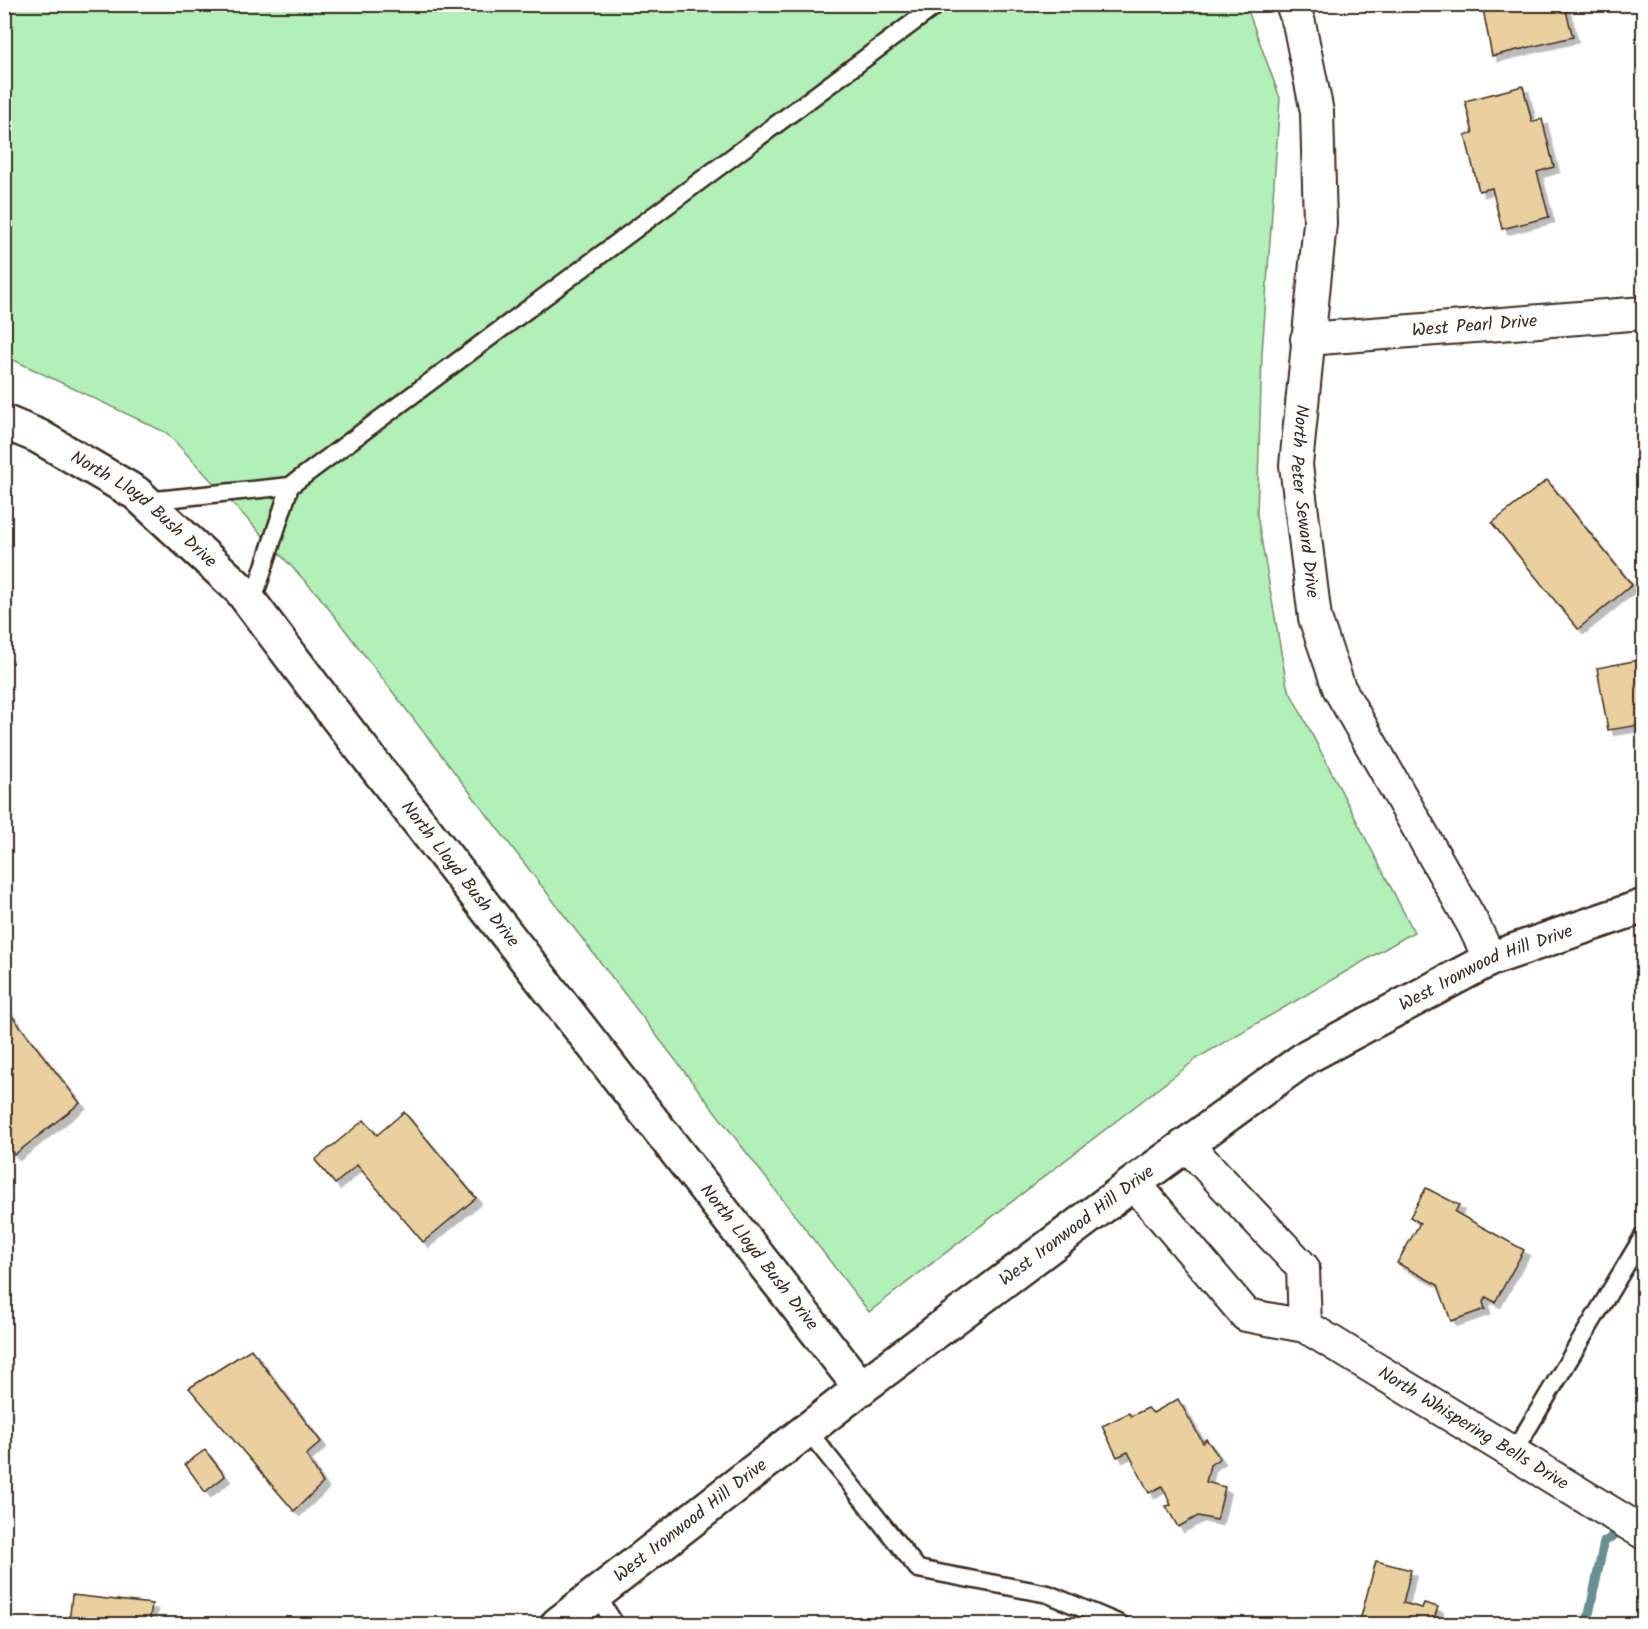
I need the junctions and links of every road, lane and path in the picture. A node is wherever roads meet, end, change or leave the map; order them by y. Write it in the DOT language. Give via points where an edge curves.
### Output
graph roads {
  1 [pos="938,4"];
  2 [pos="1292,4"];
  3 [pos="1644,313"];
  4 [pos="1307,339"];
  5 [pos="4,422"];
  6 [pos="290,486"];
  7 [pos="145,502"];
  8 [pos="252,604"];
  9 [pos="1644,906"];
  10 [pos="1490,959"];
  11 [pos="1187,1145"];
  12 [pos="1134,1183"];
  13 [pos="1644,1235"];
  14 [pos="1305,1326"];
  15 [pos="861,1388"];
  16 [pos="808,1431"];
  17 [pos="1513,1453"];
  18 [pos="1644,1533"];
  19 [pos="596,1594"];
  20 [pos="558,1624"];
  21 [pos="615,1624"];
  22 [pos="1120,1624"];
  1 -- 6 [label="lane"];
  2 -- 4 [label="street, North Peter Seward Drive" via="1317,112 1320,223"];
  3 -- 4 [label="street, West Pearl Drive"];
  4 -- 10 [label="street, North Peter Seward Drive" via="1296,465 1315,618 1339,688"];
  5 -- 7 [label="street, North Lloyd Bush Drive" via="38,436"];
  6 -- 7 [label="lane"];
  6 -- 8 [label="lane"];
  7 -- 8 [label="street, North Lloyd Bush Drive"];
  8 -- 15 [label="street, North Lloyd Bush Drive"];
  9 -- 10 [label="street, West Ironwood Hill Drive"];
  10 -- 11 [label="street, West Ironwood Hill Drive" via="1308,1056"];
  11 -- 12 [label="street, West Ironwood Hill Drive"];
  11 -- 14 [label="street" via="1303,1268"];
  12 -- 14 [label="street, North Whispering Bells Drive" via="1246,1316"];
  12 -- 15 [label="street, West Ironwood Hill Drive"];
  13 -- 17 [label="lane"];
  14 -- 17 [label="street, North Whispering Bells Drive"];
  15 -- 16 [label="street, West Ironwood Hill Drive"];
  16 -- 19 [label="street, West Ironwood Hill Drive"];
  16 -- 22 [label="lane" via="918,1569 1048,1594"];
  17 -- 18 [label="street, North Whispering Bells Drive"];
  19 -- 20 [label="street, West Ironwood Hill Drive"];
  19 -- 21 [label="lane"];
}
